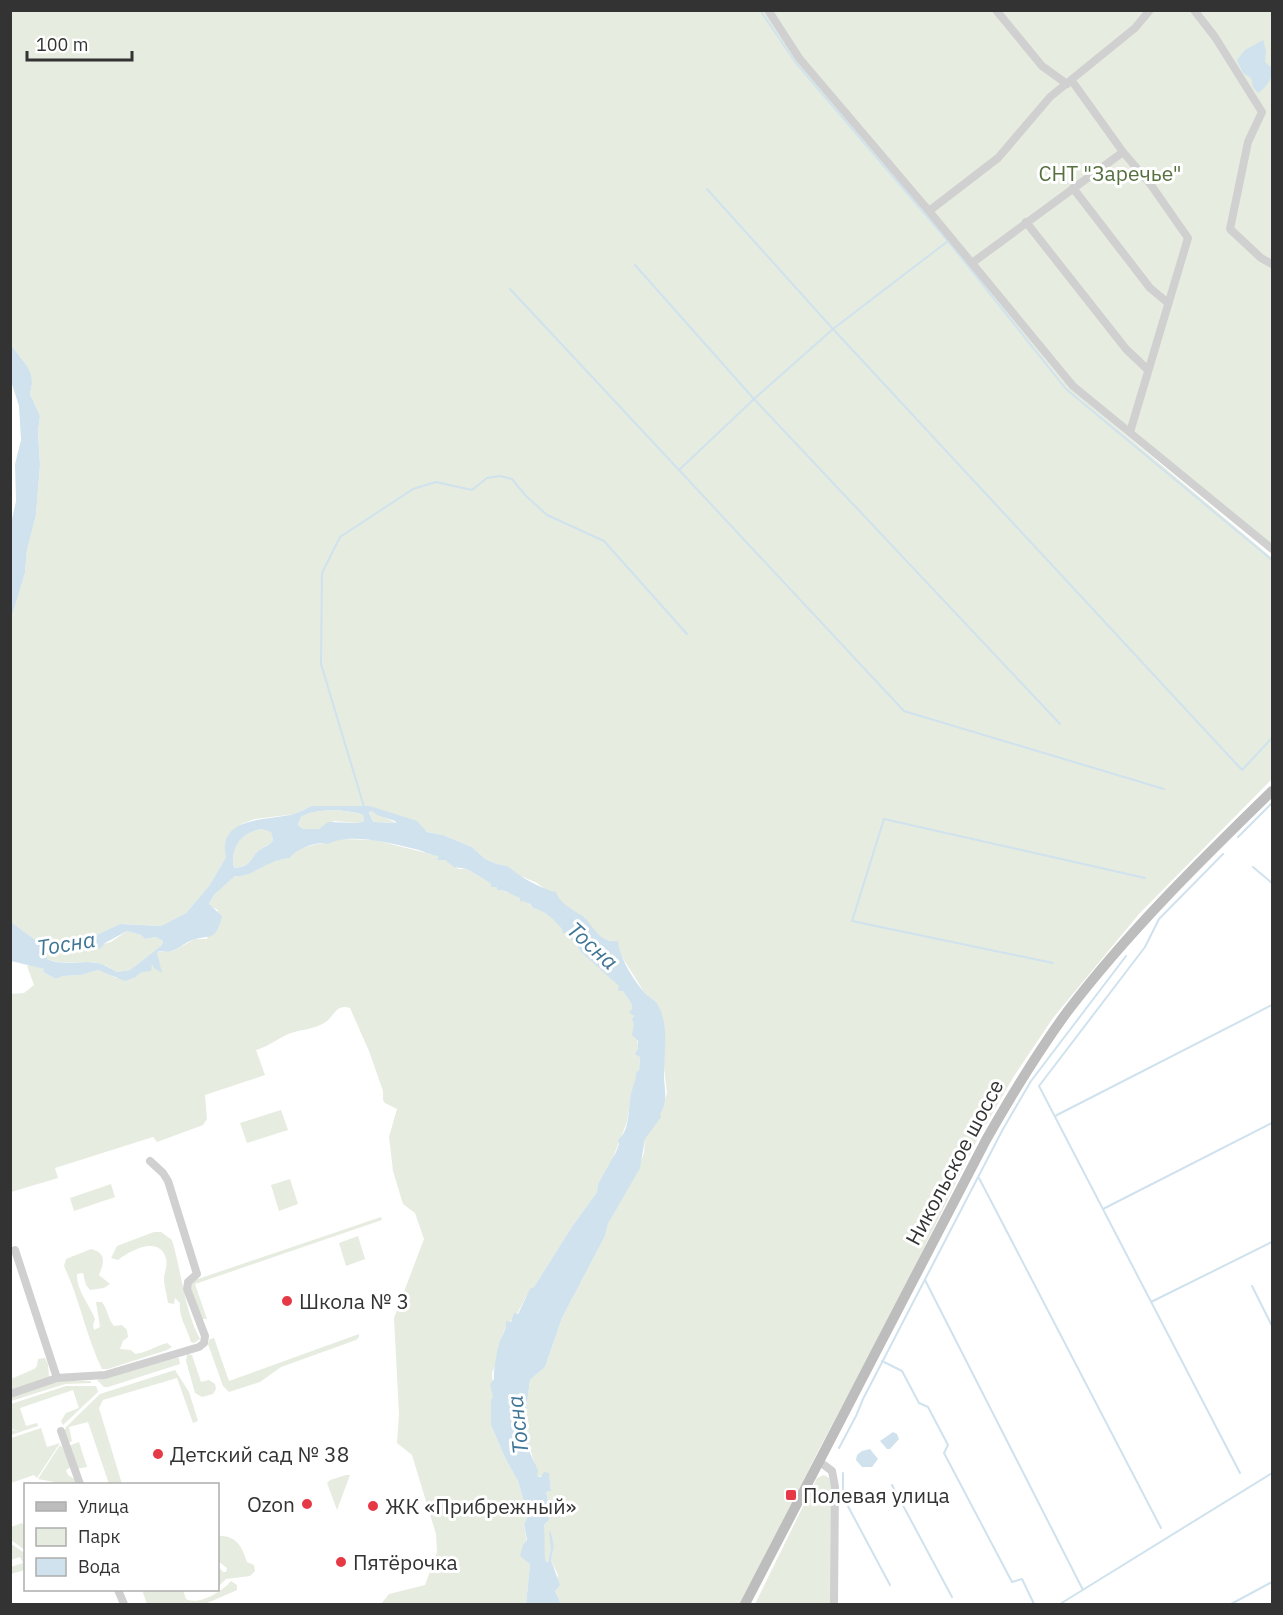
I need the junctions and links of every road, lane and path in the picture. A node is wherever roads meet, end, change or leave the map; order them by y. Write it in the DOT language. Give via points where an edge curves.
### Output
graph roads {
  1 [pos="768,10"];
  2 [pos="996,10"];
  3 [pos="1150,10"];
  4 [pos="1194,10"];
  5 [pos="1069,82"];
  6 [pos="1123,152"];
  7 [pos="1073,188"];
  8 [pos="929,210"];
  9 [pos="1026,222"];
  10 [pos="972,263"];
  11 [pos="1272,264"];
  12 [pos="1168,303"];
  13 [pos="1148,370"];
  14 [pos="1130,432"];
  15 [pos="1272,549"];
  16 [pos="1272,791"];
  17 [pos="150,1161"];
  18 [pos="15,1250"];
  19 [pos="57,1378"];
  20 [pos="10,1394"];
  21 [pos="61,1431"];
  22 [pos="820,1462"];
  23 [pos="79,1483"];
  24 [pos="118,1591"];
  25 [pos="124,1605"];
  26 [pos="745,1605"];
  27 [pos="834,1605"];
  1 -- 8 [label="street" via="799,58"];
  2 -- 5 [label="street" via="1042,66"];
  3 -- 5 [label="street" via="1135,28"];
  4 -- 11 [label="street" via="1262,112 1248,142 1230,229"];
  5 -- 6 [label="street"];
  5 -- 8 [label="street" via="1050,97 998,158"];
  6 -- 7 [label="street"];
  6 -- 12 [label="street" via="1188,238"];
  7 -- 9 [label="street"];
  7 -- 12 [label="street" via="1150,288"];
  8 -- 10 [label="street"];
  9 -- 10 [label="street"];
  9 -- 13 [label="street" via="1126,349"];
  10 -- 14 [label="street" via="1072,386"];
  12 -- 13 [label="street"];
  13 -- 14 [label="street"];
  14 -- 15 [label="street"];
  16 -- 22 [label="main road, Никольское шоссе" via="1120,948 1024,1074"];
  17 -- 19 [label="street" via="168,1181 197,1274 188,1282 187,1289 205,1336 204,1343 105,1375"];
  18 -- 19 [label="street"];
  19 -- 20 [label="street"];
  21 -- 23 [label="street"];
  22 -- 26 [label="main road, Никольское шоссе"];
  22 -- 27 [label="street" via="832,1471 835,1487"];
  24 -- 25 [label="street"];
}
